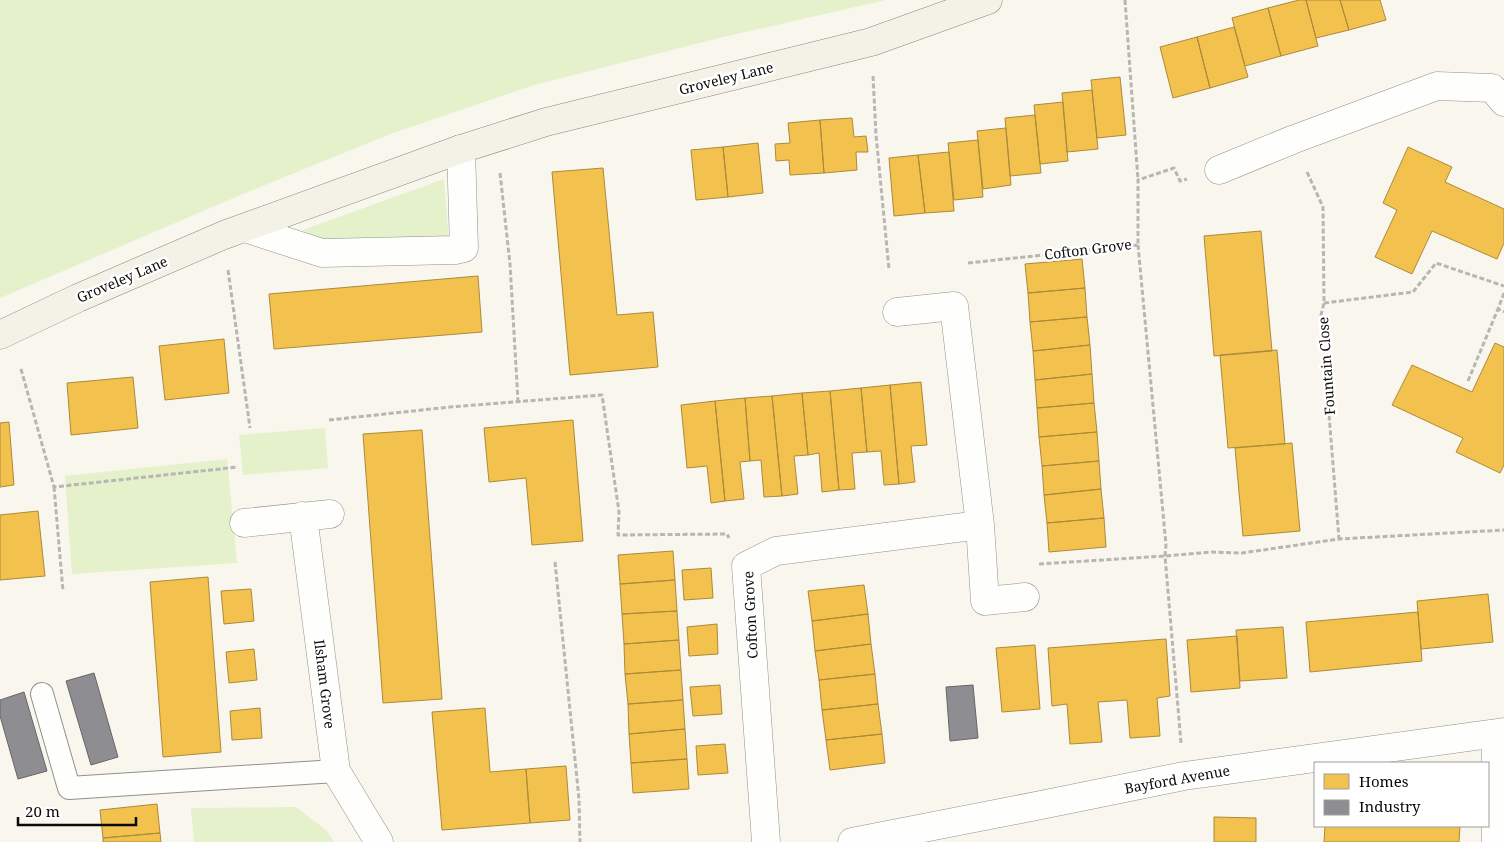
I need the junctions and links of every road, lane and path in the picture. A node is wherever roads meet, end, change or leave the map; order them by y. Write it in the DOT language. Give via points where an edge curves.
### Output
graph roads {
  1 [pos="988,0"];
  2 [pos="1126,0"];
  3 [pos="871,42"];
  4 [pos="1504,102"];
  5 [pos="496,138"];
  6 [pos="1292,140"];
  7 [pos="461,149"];
  8 [pos="1219,170"];
  9 [pos="1138,180"];
  10 [pos="1180,181"];
  11 [pos="234,232"];
  12 [pos="1138,244"];
  13 [pos="968,263"];
  14 [pos="889,269"];
  15 [pos="1504,286"];
  16 [pos="1504,293"];
  17 [pos="1324,303"];
  18 [pos="1498,309"];
  19 [pos="897,312"];
  20 [pos="1504,312"];
  21 [pos="0,335"];
  22 [pos="21,369"];
  23 [pos="1468,381"];
  24 [pos="518,401"];
  25 [pos="328,420"];
  26 [pos="250,428"];
  27 [pos="238,467"];
  28 [pos="54,487"];
  29 [pos="330,514"];
  30 [pos="303,516"];
  31 [pos="244,523"];
  32 [pos="980,525"];
  33 [pos="1504,530"];
  34 [pos="1339,539"];
  35 [pos="1165,556"];
  36 [pos="555,562"];
  37 [pos="746,566"];
  38 [pos="984,568"];
  39 [pos="63,591"];
  40 [pos="1025,597"];
  41 [pos="42,694"];
  42 [pos="1500,733"];
  43 [pos="336,771"];
  44 [pos="1184,776"];
  45 [pos="379,842"];
  46 [pos="580,842"];
  47 [pos="766,842"];
  48 [pos="852,842"];
  49 [pos="1496,842"];
  1 -- 3 [label="main road, Groveley Lane"];
  2 -- 9 [label="path, Cofton Grove"];
  3 -- 5 [label="main road, Groveley Lane" via="546,122"];
  3 -- 14 [label="path"];
  4 -- 6 [label="street" via="1492,88 1437,86"];
  5 -- 7 [label="main road, Groveley Lane"];
  5 -- 24 [label="path" via="510,264"];
  6 -- 8 [label="street"];
  6 -- 17 [label="path, Fountain Close" via="1323,206"];
  7 -- 11 [label="main road, Groveley Lane"];
  7 -- 11 [label="street" via="464,248 322,253"];
  9 -- 10 [label="path" via="1174,168"];
  9 -- 12 [label="path, Cofton Grove"];
  11 -- 21 [label="main road, Groveley Lane"];
  11 -- 26 [label="path"];
  12 -- 13 [label="path, Cofton Grove"];
  12 -- 35 [label="path"];
  15 -- 17 [label="path" via="1436,263 1413,292"];
  16 -- 18 [label="path"];
  17 -- 34 [label="path, Fountain Close" via="1321,315"];
  18 -- 20 [label="path"];
  18 -- 23 [label="path"];
  19 -- 32 [label="street" via="954,306"];
  22 -- 28 [label="path"];
  24 -- 25 [label="path"];
  24 -- 37 [label="path" via="602,395 619,512 618,535 727,534"];
  27 -- 28 [label="path"];
  28 -- 39 [label="path"];
  29 -- 30 [label="street"];
  30 -- 31 [label="street"];
  30 -- 43 [label="street, Ilsham Grove"];
  32 -- 37 [label="street, Cofton Grove" via="776,551"];
  32 -- 38 [label="street"];
  33 -- 34 [label="path"];
  34 -- 35 [label="path" via="1242,552"];
  35 -- 38 [label="path"];
  35 -- 44 [label="path"];
  36 -- 46 [label="path" via="579,799"];
  37 -- 47 [label="street, Cofton Grove"];
  38 -- 40 [label="street" via="985,601"];
  41 -- 43 [label="lane" via="69,788"];
  42 -- 44 [label="street, Bayford Avenue"];
  42 -- 49 [label="street"];
  43 -- 45 [label="street, Ilsham Grove"];
  44 -- 48 [label="street, Bayford Avenue"];
}
